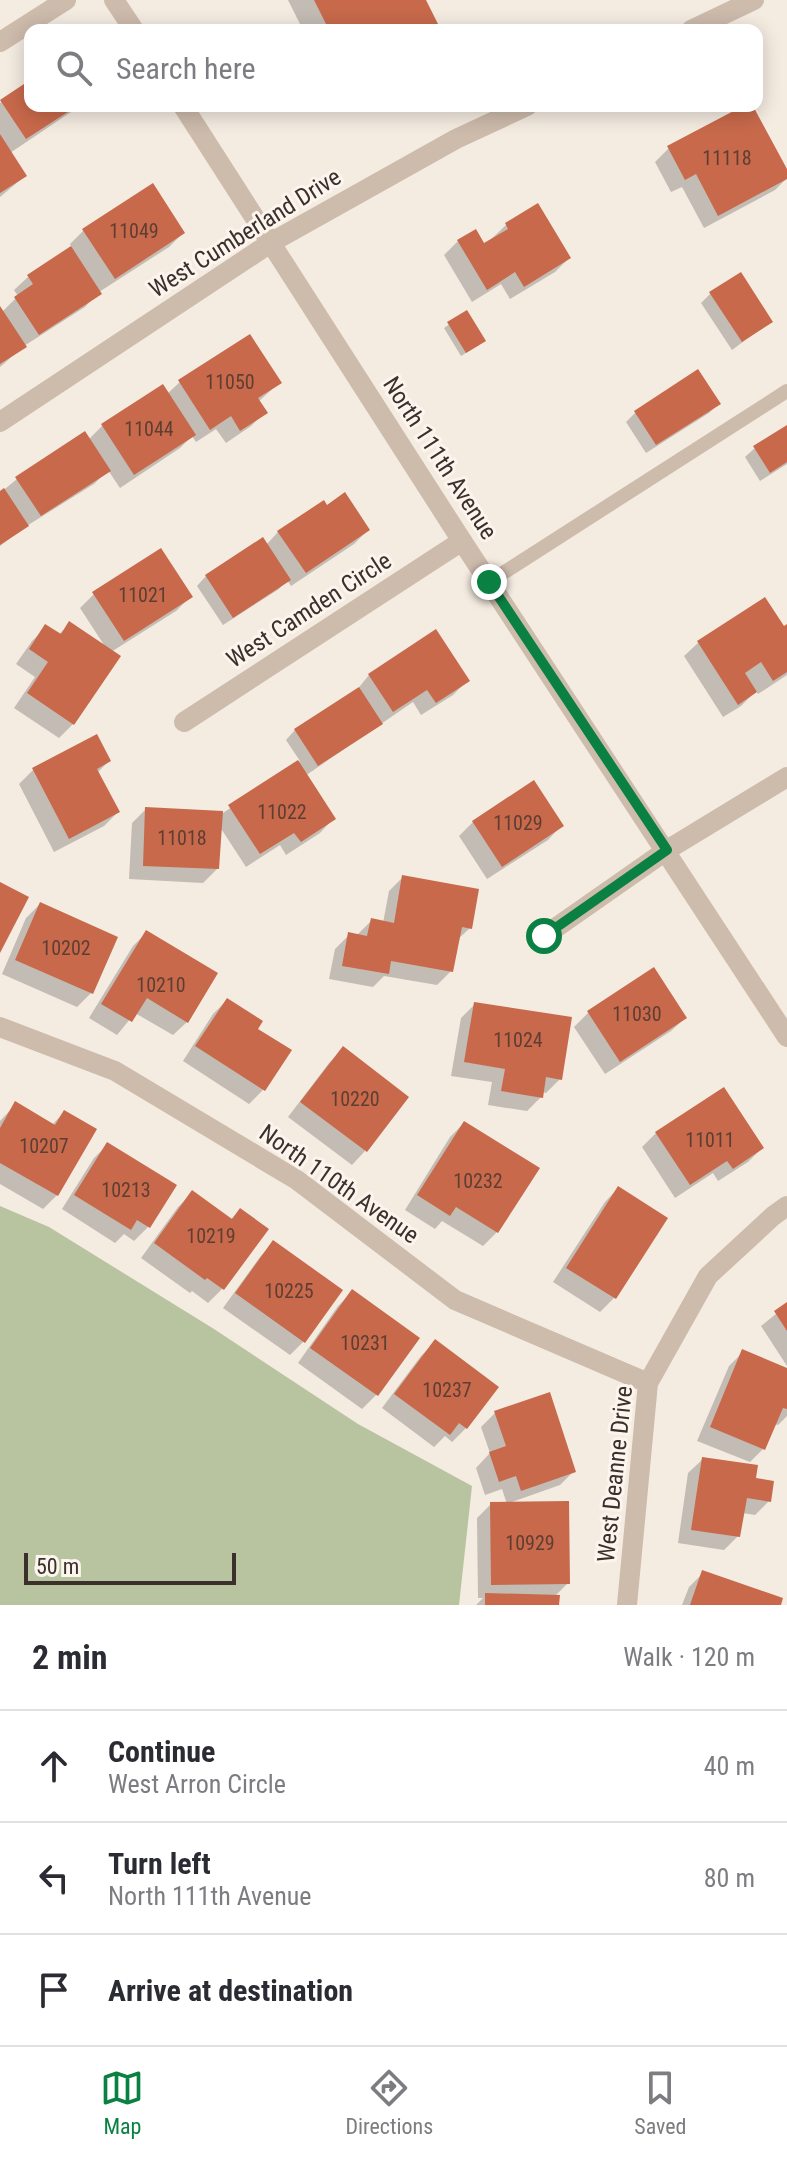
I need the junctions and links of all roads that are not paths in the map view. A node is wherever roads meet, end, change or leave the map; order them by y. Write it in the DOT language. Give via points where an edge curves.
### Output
graph roads {
  1 [pos="66,0"];
  2 [pos="114,0"];
  3 [pos="754,0"];
  4 [pos="28,24"];
  5 [pos="130,24"];
  6 [pos="704,24"];
  7 [pos="24,27"];
  8 [pos="0,42"];
  9 [pos="187,112"];
  10 [pos="514,112"];
  11 [pos="272,242"];
  12 [pos="787,391"];
  13 [pos="0,422"];
  14 [pos="462,541"];
  15 [pos="489,582"];
  16 [pos="184,722"];
  17 [pos="787,777"];
  18 [pos="667,850"];
  19 [pos="544,936"];
  20 [pos="0,1027"];
  21 [pos="787,1037"];
  22 [pos="787,1206"];
  23 [pos="648,1383"];
  24 [pos="627,1605"];
  1 -- 4 [label="street"];
  2 -- 5 [label="street"];
  3 -- 6 [label="street"];
  7 -- 8 [label="street"];
  9 -- 11 [label="street, North 111th Avenue"];
  10 -- 11 [label="street, West Cumberland Drive"];
  11 -- 13 [label="street, West Cumberland Drive"];
  11 -- 14 [label="street, North 111th Avenue"];
  12 -- 15 [label="lane"];
  14 -- 15 [label="street, North 111th Avenue"];
  14 -- 16 [label="street, West Camden Circle"];
  15 -- 18 [label="street, North 111th Avenue"];
  17 -- 18 [label="street"];
  18 -- 19 [label="street"];
  18 -- 21 [label="street, North 111th Avenue"];
  20 -- 23 [label="street, North 110th Avenue" via="115,1071 297,1180 455,1300"];
  22 -- 23 [label="street, West Deanne Drive" via="708,1276"];
  23 -- 24 [label="street, West Deanne Drive"];
}
